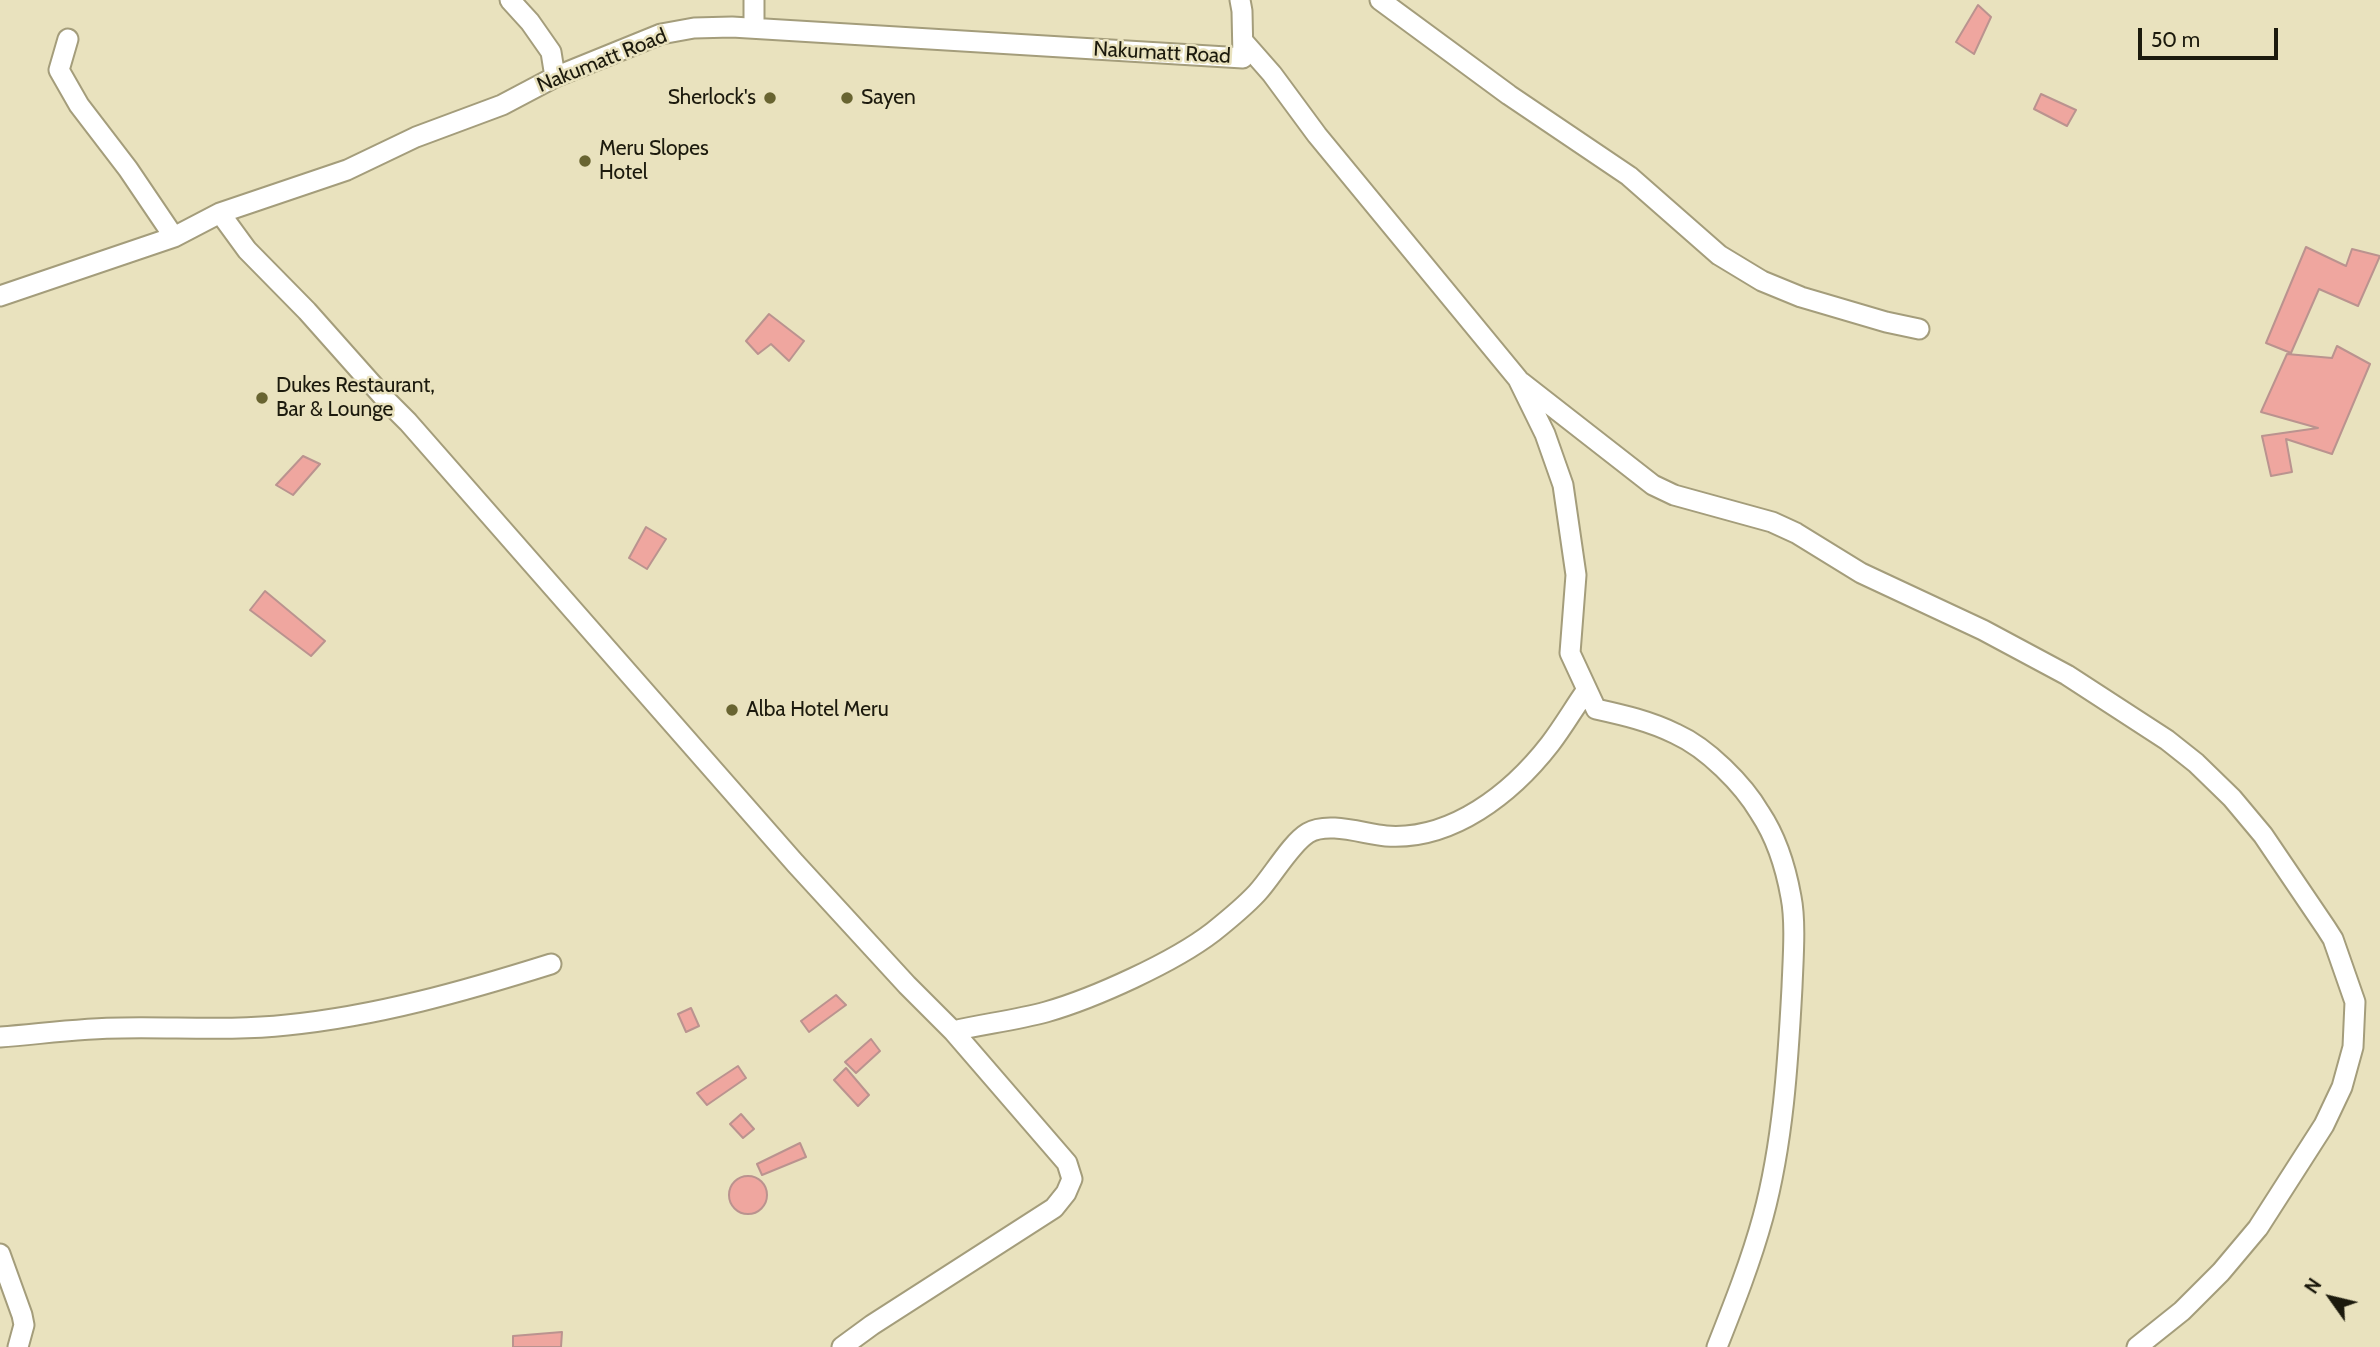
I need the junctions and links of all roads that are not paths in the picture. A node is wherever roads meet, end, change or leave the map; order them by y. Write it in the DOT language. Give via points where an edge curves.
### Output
graph roads {
  1 [pos="510,0"];
  2 [pos="754,0"];
  3 [pos="1240,0"];
  4 [pos="1380,0"];
  5 [pos="754,28"];
  6 [pos="68,39"];
  7 [pos="1243,50"];
  8 [pos="555,77"];
  9 [pos="220,213"];
  10 [pos="174,237"];
  11 [pos="0,296"];
  12 [pos="1919,329"];
  13 [pos="1518,379"];
  14 [pos="1586,691"];
  15 [pos="551,964"];
  16 [pos="953,1031"];
  17 [pos="0,1037"];
  18 [pos="0,1254"];
  19 [pos="18,1347"];
  20 [pos="842,1347"];
  21 [pos="1717,1347"];
  22 [pos="2137,1347"];
  1 -- 8 [label="street" via="551,52"];
  2 -- 5 [label="street"];
  3 -- 7 [label="street"];
  4 -- 12 [label="street" via="1629,176 1719,255 1762,281 1801,297"];
  5 -- 7 [label="street, Nakumatt Road"];
  5 -- 8 [label="street, Nakumatt Road" via="661,34"];
  6 -- 10 [label="street" via="60,70 79,105"];
  7 -- 13 [label="street" via="1272,74"];
  8 -- 9 [label="street, Nakumatt Road" via="502,106 416,137 348,170"];
  9 -- 10 [label="street, Nakumatt Road"];
  9 -- 16 [label="street" via="247,250 408,422 795,863"];
  10 -- 11 [label="street, Nakumatt Road"];
  13 -- 14 [label="street" via="1563,485 1576,575 1570,653"];
  13 -- 22 [label="street" via="1653,485 1796,533 1861,573 2067,675 2167,740 2247,816 2326,928 2356,1002 2353,1047 2342,1087 2324,1125 2258,1228 2182,1311"];
  14 -- 16 [label="street" via="1550,744 1514,783 1460,820 1407,837 1332,827 1308,833 1256,894 1212,933 1169,959 1046,1012"];
  14 -- 21 [label="street" via="1595,709 1679,735 1735,779 1761,813 1792,898 1789,1051 1777,1143 1763,1217"];
  15 -- 17 [label="street" via="385,1010 288,1025 223,1030 120,1028"];
  16 -- 20 [label="street" via="1067,1163 1072,1179 1054,1208"];
  18 -- 19 [label="street" via="24,1325"];
}
